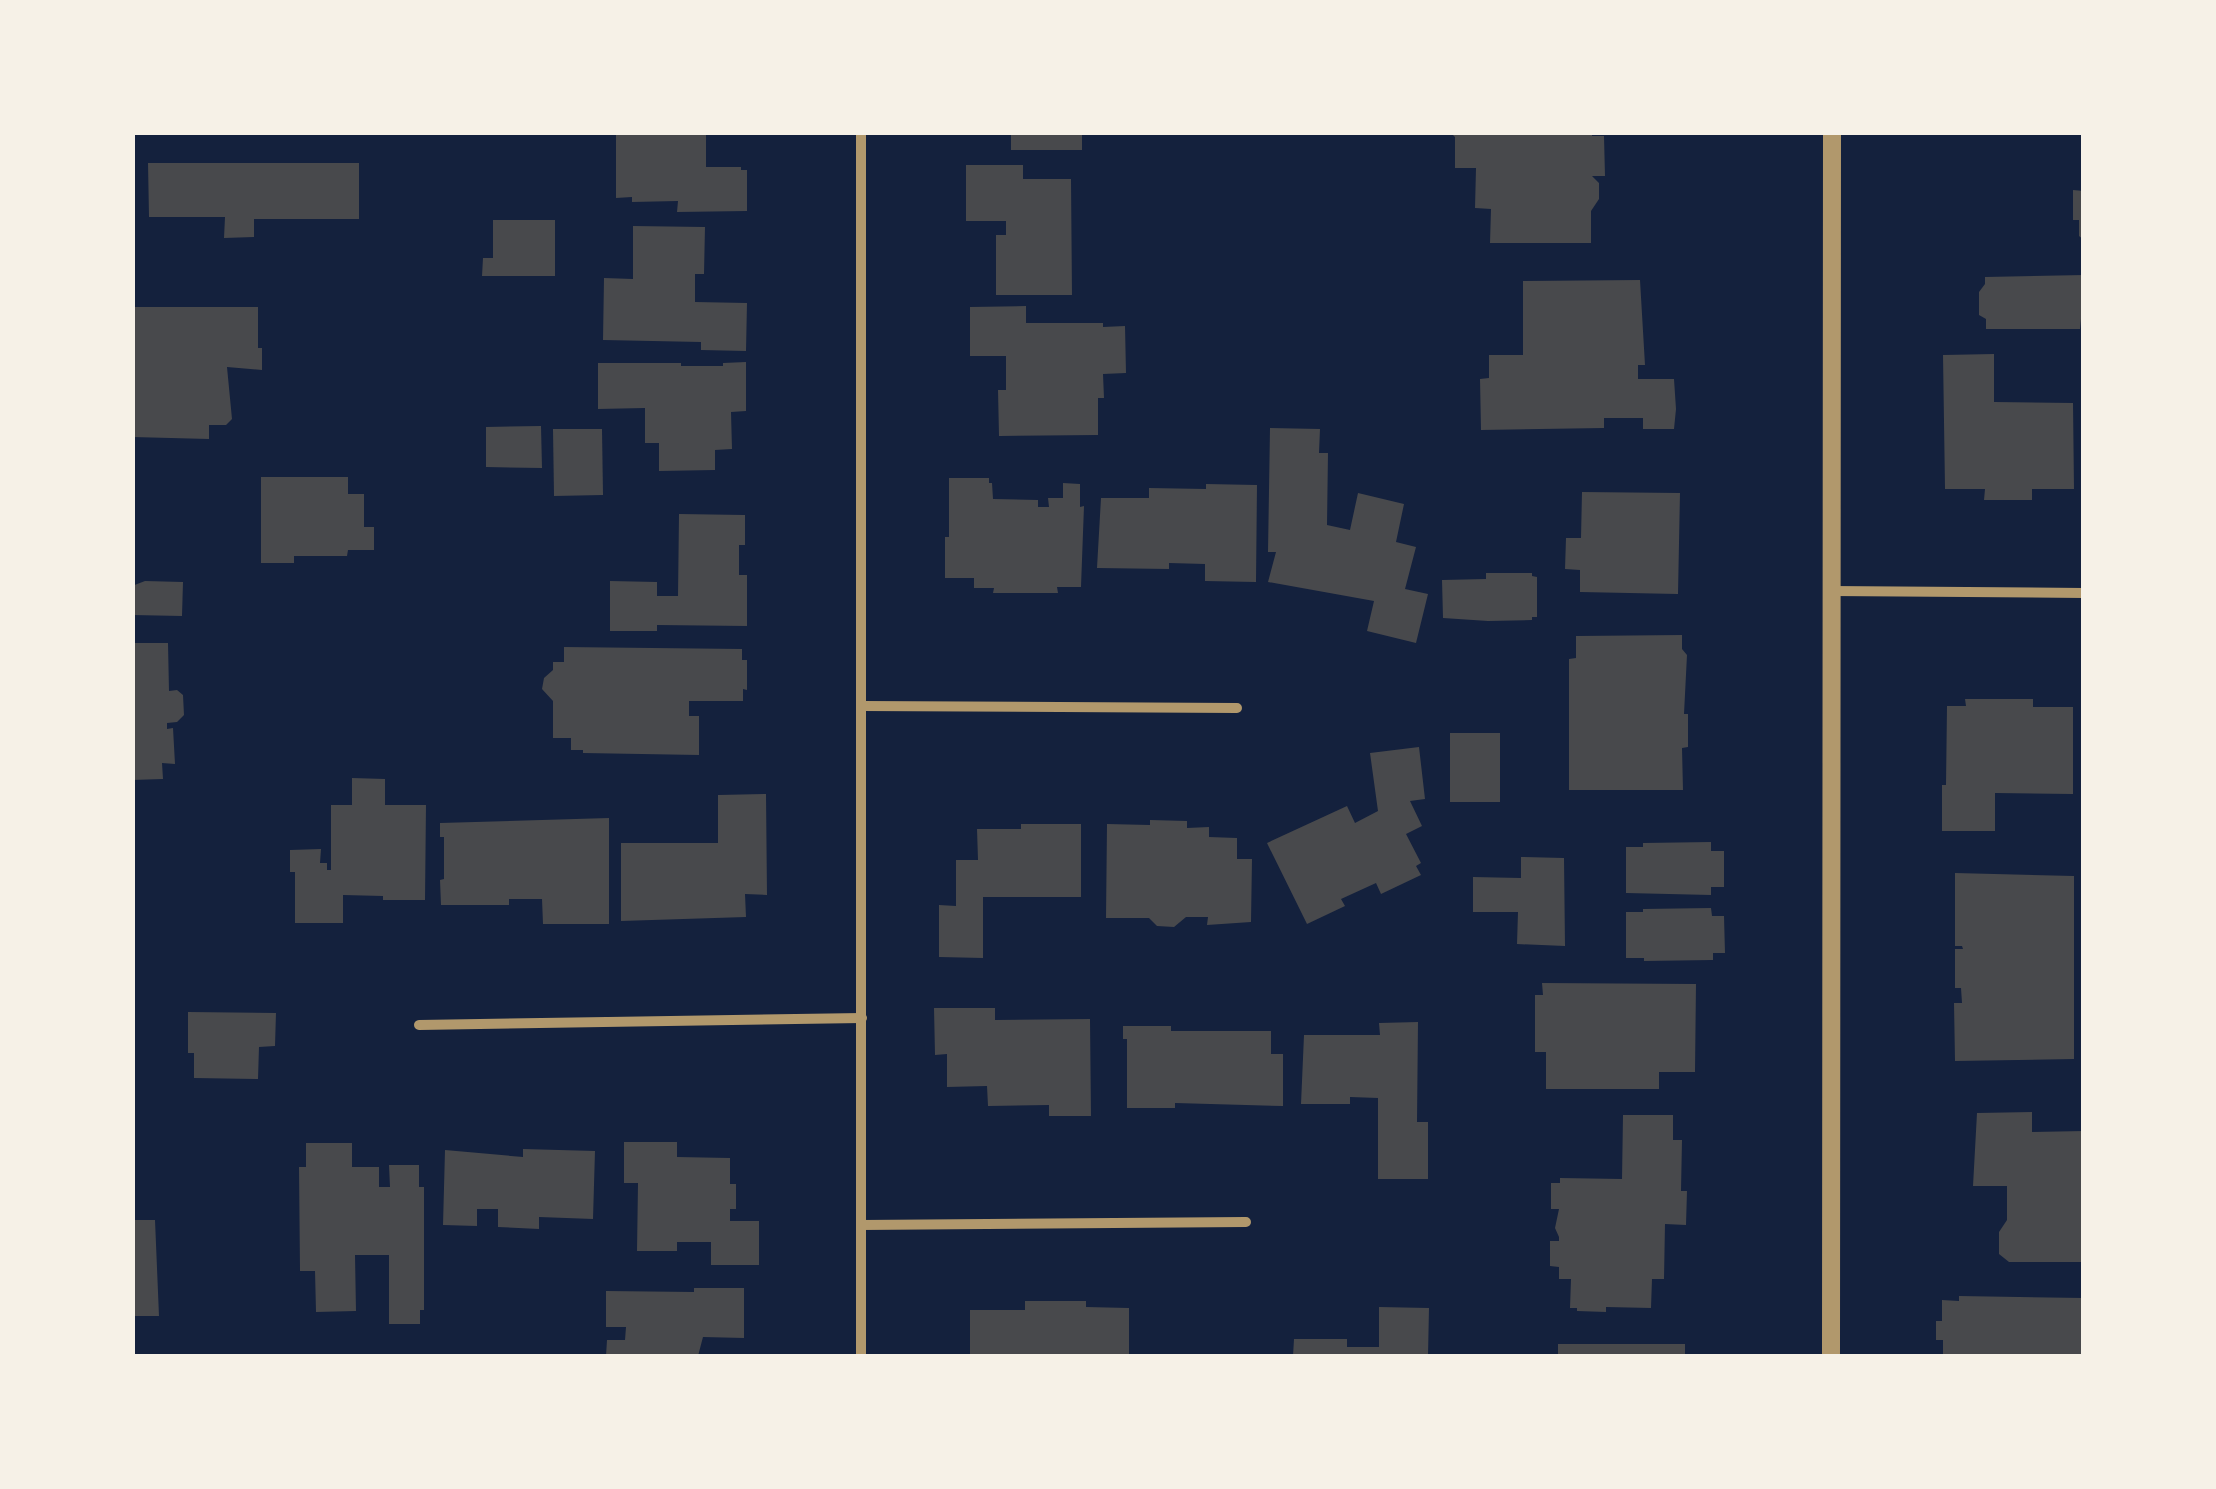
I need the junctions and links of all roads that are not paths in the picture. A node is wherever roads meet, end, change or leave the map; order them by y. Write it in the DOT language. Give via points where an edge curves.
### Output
graph roads {
  1 [pos="861,132"];
  2 [pos="1832,132"];
  3 [pos="1831,591"];
  4 [pos="2084,593"];
  5 [pos="862,706"];
  6 [pos="1237,708"];
  7 [pos="862,1018"];
  8 [pos="419,1024"];
  9 [pos="1246,1222"];
  10 [pos="861,1225"];
  11 [pos="861,1356"];
  12 [pos="1830,1356"];
  1 -- 5 [label="street"];
  2 -- 3 [label="street"];
  3 -- 4 [label="street"];
  3 -- 12 [label="street"];
  5 -- 6 [label="street"];
  5 -- 7 [label="street"];
  7 -- 8 [label="street"];
  7 -- 10 [label="street"];
  9 -- 10 [label="street"];
  10 -- 11 [label="street"];
}
